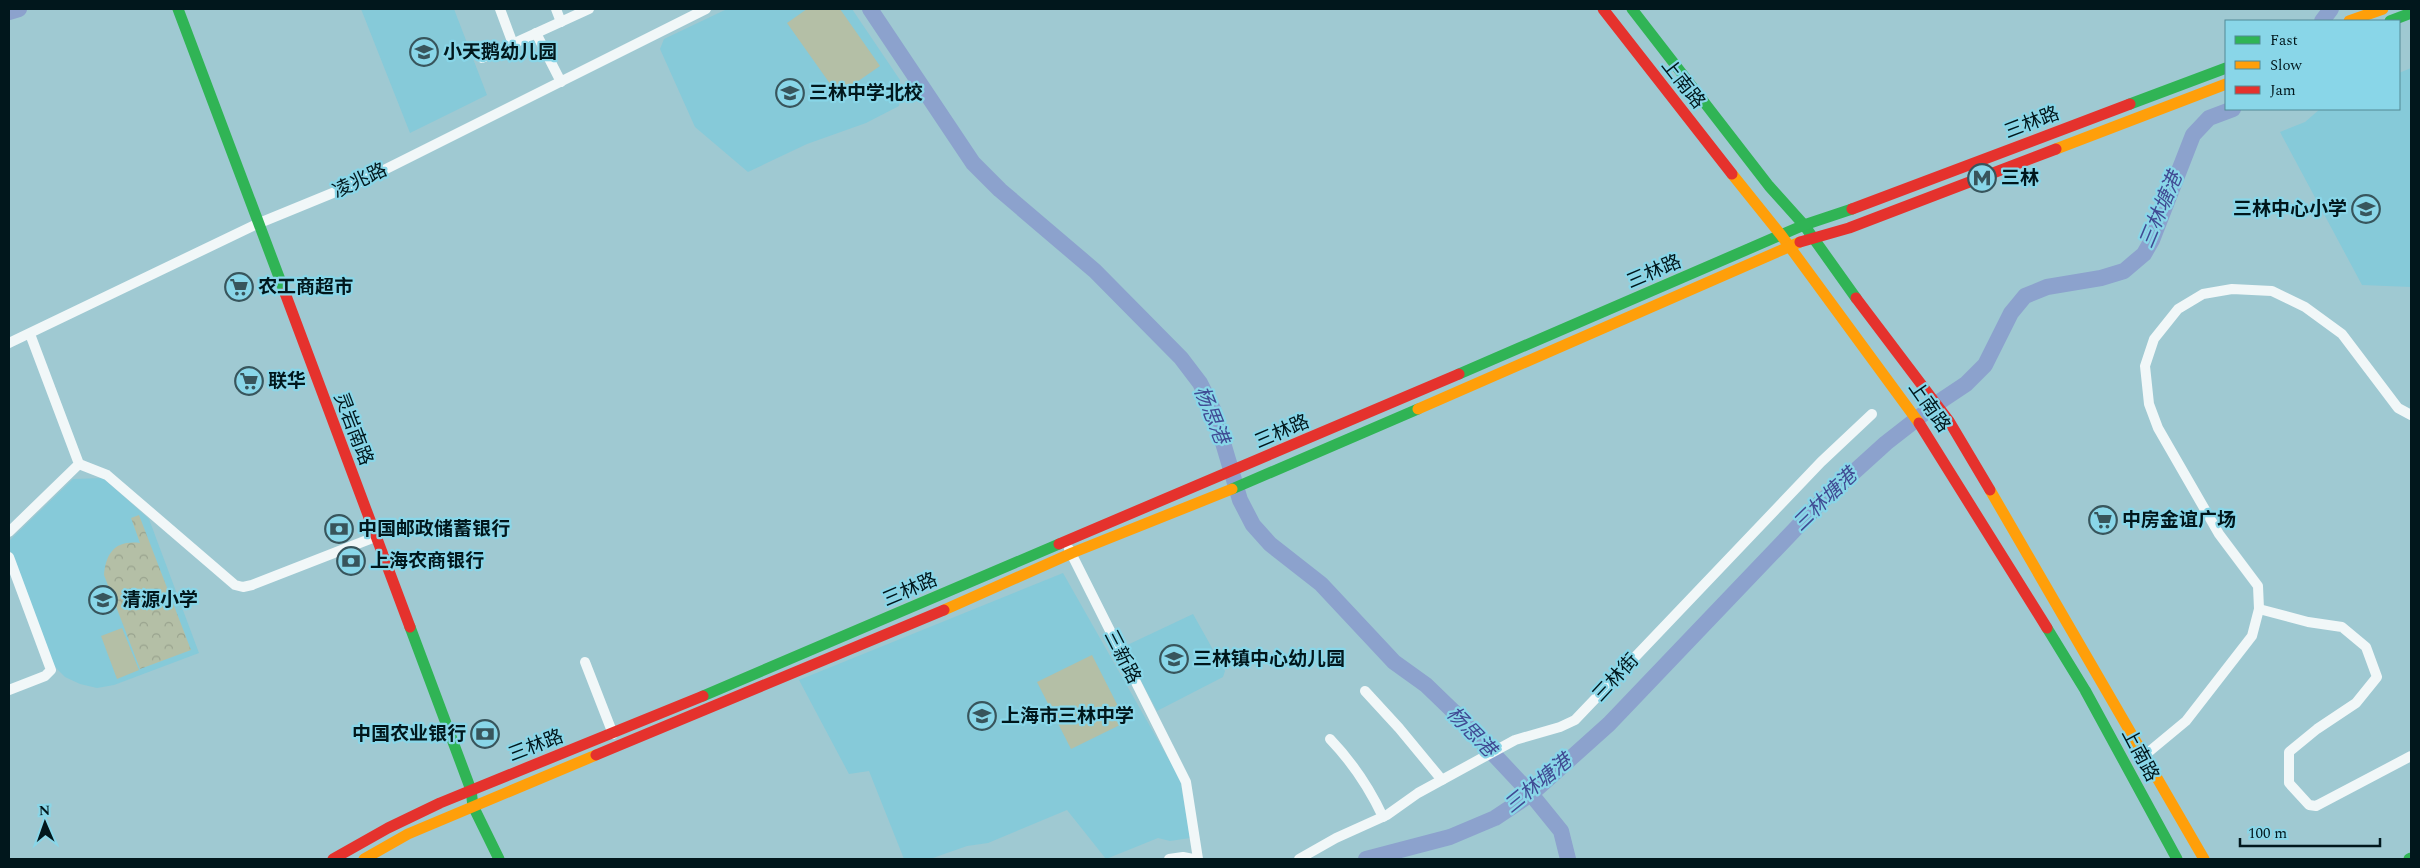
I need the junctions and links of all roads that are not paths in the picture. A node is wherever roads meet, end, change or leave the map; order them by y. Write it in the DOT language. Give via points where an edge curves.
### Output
graph roads {
  1 [pos="178,9"];
  2 [pos="500,9"];
  3 [pos="556,9"];
  4 [pos="589,9"];
  5 [pos="706,9"];
  6 [pos="1603,9"];
  7 [pos="1632,9"];
  8 [pos="2383,9"];
  9 [pos="2411,13"];
  10 [pos="2352,20"];
  11 [pos="2393,20"];
  12 [pos="561,22"];
  13 [pos="536,33"];
  14 [pos="514,44"];
  15 [pos="482,58"];
  16 [pos="2225,68"];
  17 [pos="560,82"];
  18 [pos="2225,84"];
  19 [pos="257,224"];
  20 [pos="1804,225"];
  21 [pos="1782,235"];
  22 [pos="1812,237"];
  23 [pos="1788,246"];
  24 [pos="30,334"];
  25 [pos="9,343"];
  26 [pos="1872,414"];
  27 [pos="2411,415"];
  28 [pos="79,464"];
  29 [pos="9,532"];
  30 [pos="375,537"];
  31 [pos="1065,542"];
  32 [pos="1072,553"];
  33 [pos="9,557"];
  34 [pos="2259,609"];
  35 [pos="585,662"];
  36 [pos="9,690"];
  37 [pos="1365,692"];
  38 [pos="614,734"];
  39 [pos="1330,739"];
  40 [pos="2145,754"];
  41 [pos="2411,756"];
  42 [pos="1442,780"];
  43 [pos="471,790"];
  44 [pos="472,806"];
  45 [pos="1383,817"];
  46 [pos="333,859"];
  47 [pos="364,859"];
  48 [pos="499,859"];
  49 [pos="1169,859"];
  50 [pos="1193,859"];
  51 [pos="1198,859"];
  52 [pos="1299,859"];
  53 [pos="2177,859"];
  54 [pos="2204,859"];
  1 -- 19 [label="main road, 灵岩南路"];
  2 -- 14 [label="street"];
  3 -- 12 [label="street"];
  4 -- 12 [label="street"];
  5 -- 17 [label="street, 凌兆路"];
  6 -- 21 [label="main road, 上南路"];
  7 -- 20 [label="main road, 上南路" via="1769,186"];
  8 -- 10 [label="main road"];
  9 -- 11 [label="main road"];
  12 -- 13 [label="street"];
  13 -- 14 [label="street"];
  13 -- 17 [label="street"];
  14 -- 15 [label="street"];
  16 -- 20 [label="main road, 三林路"];
  17 -- 19 [label="street, 凌兆路" via="362,181"];
  18 -- 22 [label="main road, 三林路" via="1849,228"];
  19 -- 24 [label="street, 凌兆路"];
  19 -- 30 [label="main road, 灵岩南路"];
  20 -- 21 [label="main road, 三林路"];
  20 -- 22 [label="main road, 上南路"];
  21 -- 23 [label="main road, 上南路"];
  21 -- 31 [label="main road, 三林路"];
  22 -- 23 [label="main road, 三林路"];
  22 -- 40 [label="main road, 上南路" via="1949,421"];
  23 -- 32 [label="main road, 三林路" via="1259,478"];
  23 -- 53 [label="main road, 上南路" via="1928,435 2085,690"];
  24 -- 25 [label="street, 凌兆路"];
  24 -- 28 [label="street"];
  26 -- 42 [label="street, 三林街" via="1821,462 1580,716 1568,724 1515,740"];
  27 -- 34 [label="street" via="2398,408 2342,334 2305,307 2272,291 2232,289 2203,294 2178,309 2154,339 2145,366 2149,404 2158,428 2219,534 2258,586"];
  28 -- 29 [label="street"];
  28 -- 30 [label="street" via="108,475 235,585 243,587"];
  30 -- 43 [label="main road, 灵岩南路"];
  31 -- 32 [label="street, 三新路"];
  31 -- 38 [label="main road, 三林路"];
  32 -- 44 [label="main road, 三林路" via="937,613"];
  32 -- 51 [label="street, 三新路" via="1186,782"];
  33 -- 36 [label="street" via="51,670 45,676"];
  34 -- 40 [label="street" via="2252,636 2186,721"];
  34 -- 41 [label="street" via="2342,627 2366,647 2377,677 2356,703 2317,728 2289,752 2289,783 2309,805 2316,806"];
  35 -- 38 [label="street"];
  37 -- 42 [label="street"];
  38 -- 43 [label="main road, 三林路"];
  39 -- 45 [label="street" via="1352,762"];
  40 -- 54 [label="main road, 上南路"];
  42 -- 45 [label="street, 三林街"];
  43 -- 44 [label="main road, 灵岩南路"];
  43 -- 46 [label="main road, 三林路" via="388,828"];
  44 -- 47 [label="main road, 三林路" via="408,834"];
  44 -- 48 [label="main road, 灵岩南路"];
  45 -- 52 [label="street, 三林街"];
  49 -- 50 [label="street"];
}
